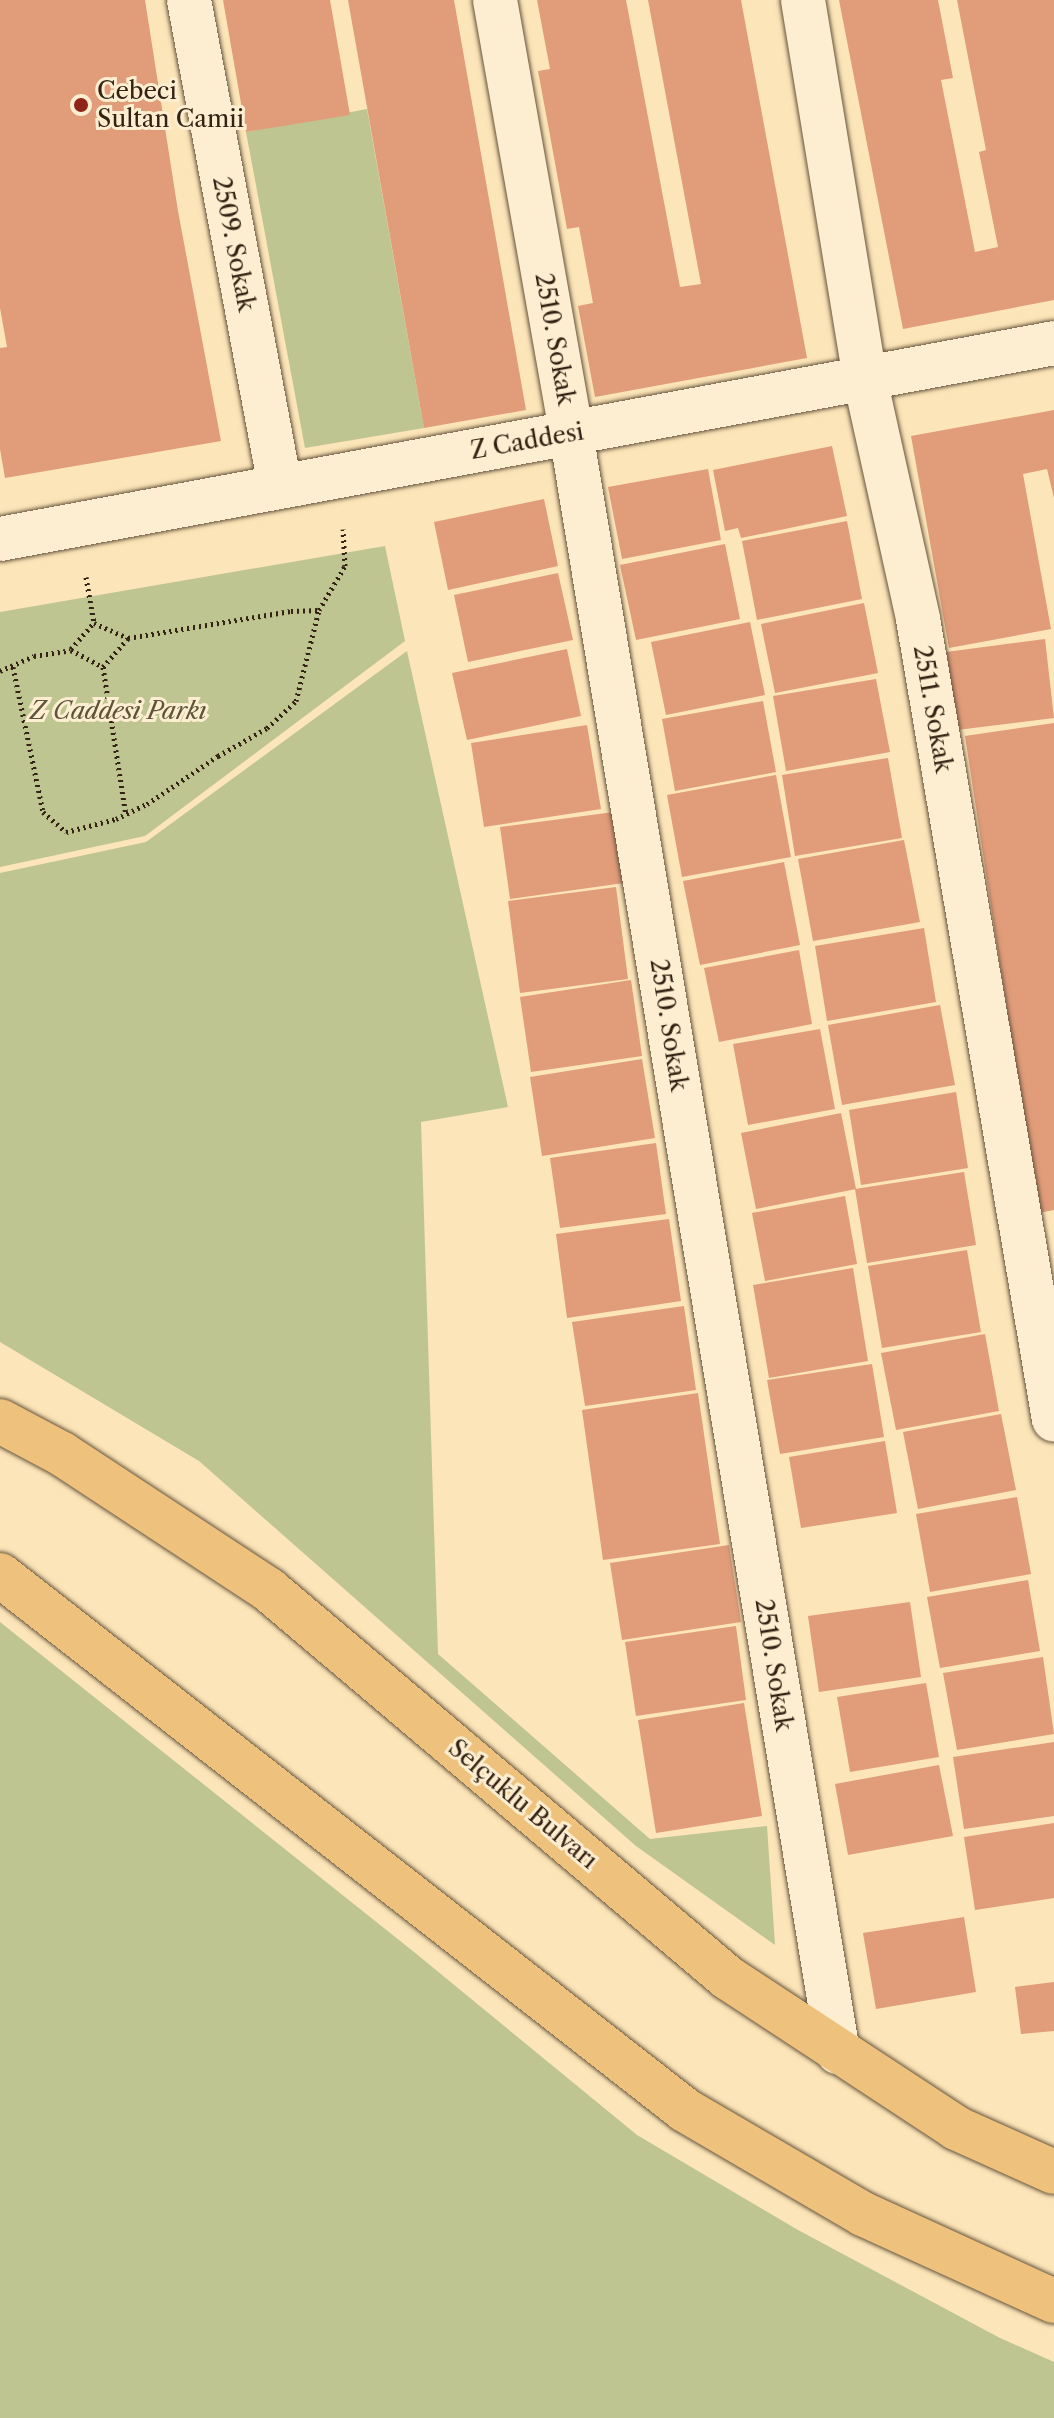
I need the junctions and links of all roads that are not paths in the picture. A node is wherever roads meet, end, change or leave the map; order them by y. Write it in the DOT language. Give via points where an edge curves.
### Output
graph roads {
  1 [pos="189,0"];
  2 [pos="495,0"];
  3 [pos="803,0"];
  4 [pos="1054,343"];
  5 [pos="865,379"];
  6 [pos="571,433"];
  7 [pos="280,487"];
  8 [pos="0,539"];
  9 [pos="1042,1270"];
  10 [pos="1054,1420"];
  11 [pos="0,1421"];
  12 [pos="0,1575"];
  13 [pos="838,2052"];
  14 [pos="1054,2172"];
  15 [pos="1054,2301"];
  1 -- 7 [label="street, 2509. Sokak"];
  2 -- 6 [label="street, 2510. Sokak"];
  3 -- 5 [label="street, 2511. Sokak"];
  4 -- 5 [label="street, Z Caddesi"];
  5 -- 6 [label="street, Z Caddesi"];
  5 -- 9 [label="street, 2511. Sokak" via="918,619"];
  6 -- 7 [label="street, Z Caddesi"];
  6 -- 13 [label="street, 2510. Sokak"];
  7 -- 8 [label="street, Z Caddesi"];
  9 -- 10 [label="street, 2511. Sokak"];
  11 -- 13 [label="main road, Selçuklu Bulvarı" via="62,1454 269,1590 728,1978"];
  12 -- 15 [label="main road" via="685,2110 863,2214"];
  13 -- 14 [label="main road, Selçuklu Bulvarı" via="956,2128"];
}
